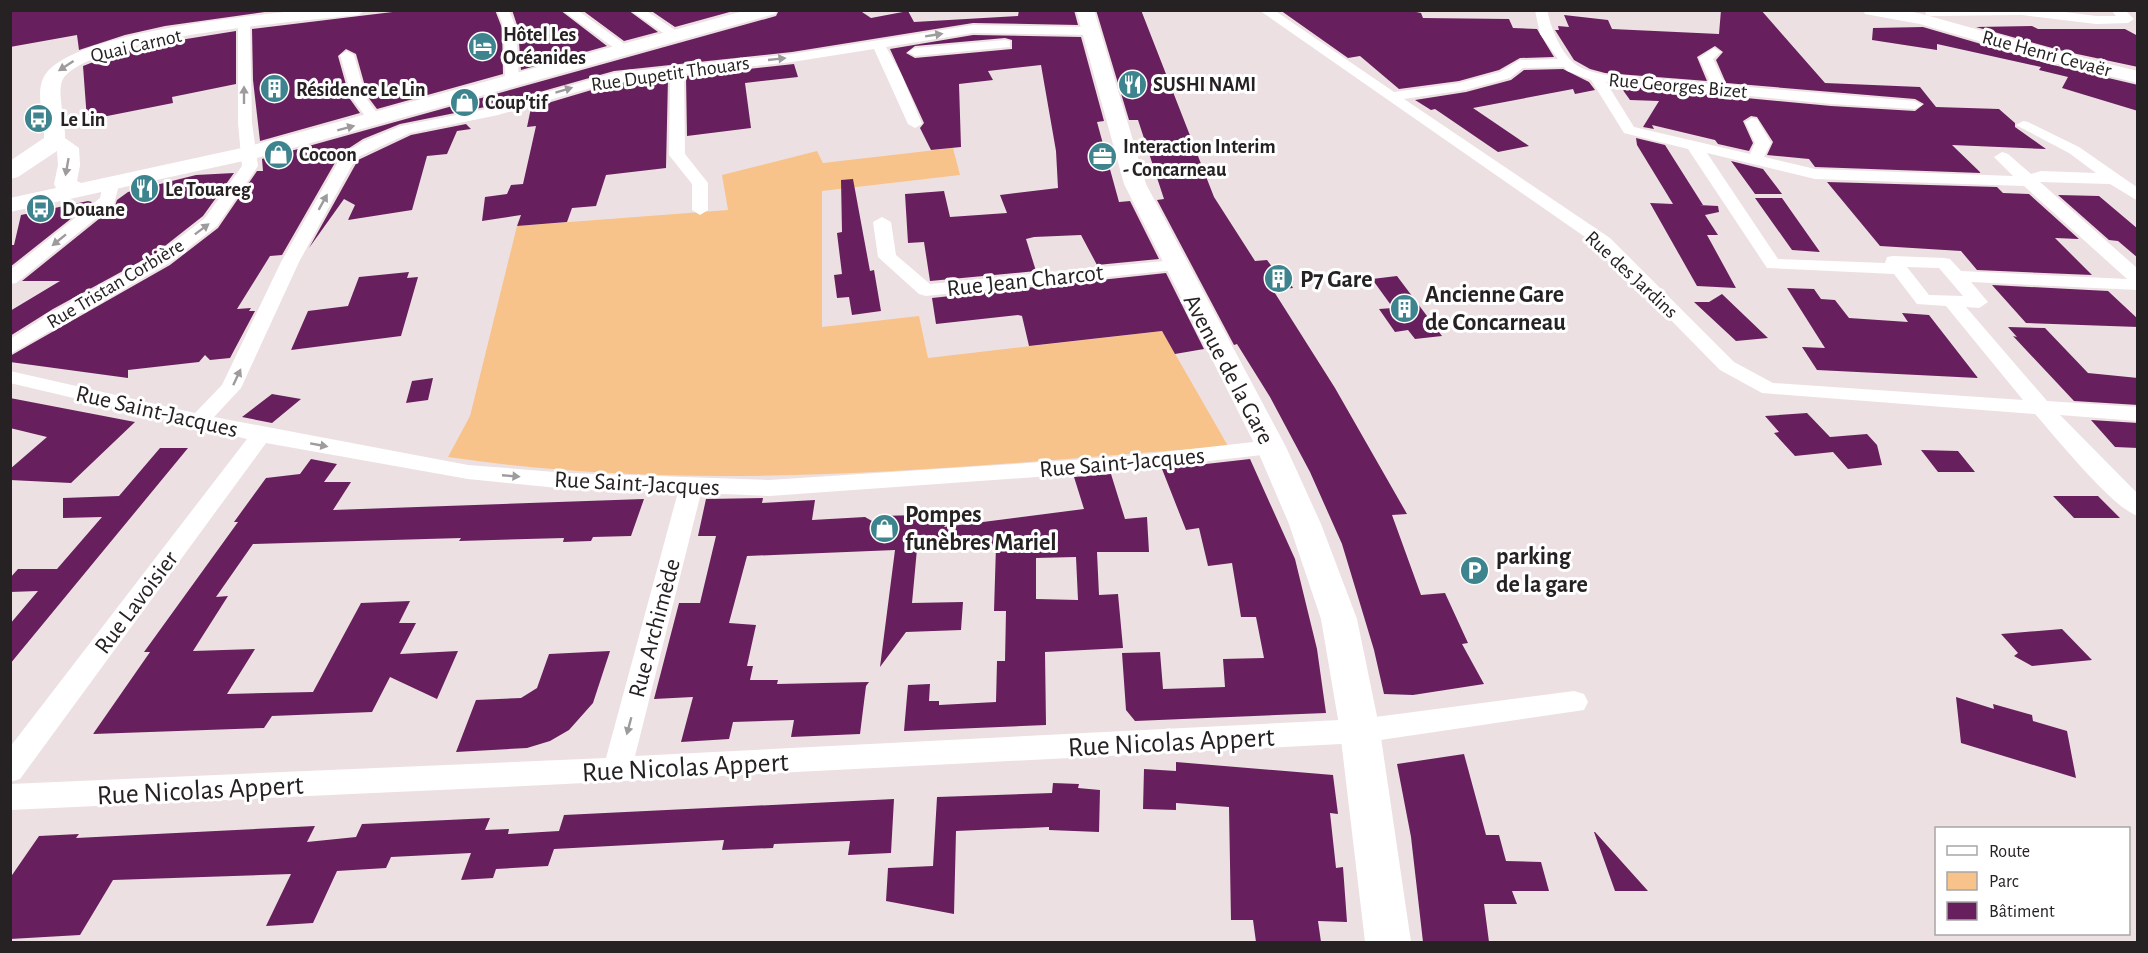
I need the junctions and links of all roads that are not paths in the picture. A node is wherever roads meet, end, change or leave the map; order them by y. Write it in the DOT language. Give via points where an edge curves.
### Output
graph roads {
  1 [pos="358,10"];
  2 [pos="503,10"];
  3 [pos="568,10"];
  4 [pos="636,10"];
  5 [pos="769,10"];
  6 [pos="1265,10"];
  7 [pos="1541,10"];
  8 [pos="1871,10"];
  9 [pos="2117,10"];
  10 [pos="1927,14"];
  11 [pos="1953,17"];
  12 [pos="1087,21"];
  13 [pos="244,23"];
  14 [pos="677,36"];
  15 [pos="1005,44"];
  16 [pos="880,49"];
  17 [pos="626,50"];
  18 [pos="1714,52"];
  19 [pos="347,56"];
  20 [pos="1568,63"];
  21 [pos="677,70"];
  22 [pos="1596,77"];
  23 [pos="2136,77"];
  24 [pos="512,82"];
  25 [pos="1720,89"];
  26 [pos="1393,96"];
  27 [pos="1915,105"];
  28 [pos="375,120"];
  29 [pos="1752,122"];
  30 [pos="915,124"];
  31 [pos="2023,125"];
  32 [pos="54,141"];
  33 [pos="1695,147"];
  34 [pos="249,153"];
  35 [pos="2002,157"];
  36 [pos="1754,160"];
  37 [pos="10,172"];
  38 [pos="2114,179"];
  39 [pos="2028,181"];
  40 [pos="111,184"];
  41 [pos="81,191"];
  42 [pos="2138,196"];
  43 [pos="10,205"];
  44 [pos="700,210"];
  45 [pos="882,222"];
  46 [pos="1174,265"];
  47 [pos="1899,269"];
  48 [pos="1956,276"];
  49 [pos="10,279"];
  50 [pos="2138,279"];
  51 [pos="2138,285"];
  52 [pos="1951,301"];
  53 [pos="10,348"];
  54 [pos="10,377"];
  55 [pos="2041,409"];
  56 [pos="2138,414"];
  57 [pos="199,421"];
  58 [pos="261,435"];
  59 [pos="1271,447"];
  60 [pos="691,487"];
  61 [pos="2138,508"];
  62 [pos="1574,702"];
  63 [pos="1360,731"];
  64 [pos="617,769"];
  65 [pos="10,770"];
  66 [pos="10,797"];
  67 [pos="1388,942"];
  1 -- 13 [label="main road, Quai Carnot"];
  2 -- 24 [label="street" via="510,28"];
  3 -- 17 [label="street"];
  4 -- 14 [label="street"];
  5 -- 14 [label="main road"];
  6 -- 26 [label="street, Rue des Jardins"];
  7 -- 20 [label="street" via="1546,34"];
  8 -- 10 [label="main road, Rue Henri Cevaër"];
  9 -- 11 [label="street" via="2128,19 2096,20 2022,11"];
  10 -- 11 [label="main road, Rue Henri Cevaër"];
  11 -- 23 [label="main road, Rue Henri Cevaër" via="2057,58"];
  16 -- 12 [label="street, Rue Dupetit Thouars, one-way" via="973,29"];
  12 -- 46 [label="main road, Avenue de la Gare" via="1135,184"];
  13 -- 32 [label="main road, Quai Carnot, one-way" via="112,46 70,63 52,81"];
  34 -- 13 [label="street, one-way" via="244,115"];
  14 -- 17 [label="main road"];
  15 -- 16 [label="street"];
  21 -- 16 [label="street, Rue Dupetit Thouars, one-way"];
  16 -- 30 [label="street"];
  17 -- 24 [label="main road"];
  18 -- 25 [label="street" via="1706,58"];
  19 -- 28 [label="street" via="359,98"];
  20 -- 22 [label="street" via="1578,72"];
  20 -- 26 [label="street" via="1520,64 1505,75 1460,87"];
  21 -- 44 [label="street" via="677,155 699,183"];
  57 -- 21 [label="street, Rue Dupetit Thouars, one-way" via="231,388 290,262 350,155 406,129 494,112 605,80"];
  22 -- 25 [label="street, Rue Georges Bizet"];
  22 -- 33 [label="street, Rue Georges Bizet" via="1629,130"];
  24 -- 28 [label="main road"];
  25 -- 27 [label="street, Rue Georges Bizet"];
  26 -- 55 [label="street, Rue des Jardins" via="1604,242 1727,366 1769,389"];
  34 -- 28 [label="main road, one-way"];
  29 -- 36 [label="street, Rue Georges Bizet" via="1763,142"];
  31 -- 38 [label="street" via="2074,150"];
  32 -- 37 [label="main road"];
  32 -- 41 [label="main road, one-way" via="68,148 65,184"];
  33 -- 36 [label="street, Rue Georges Bizet"];
  33 -- 47 [label="street" via="1773,264"];
  34 -- 40 [label="main road"];
  53 -- 34 [label="street, Rue Tristan Corbière, one-way" via="163,259 211,222 250,166"];
  35 -- 39 [label="street"];
  36 -- 39 [label="street, Rue Georges Bizet" via="1815,174"];
  38 -- 39 [label="street, Rue Georges Bizet" via="2041,177"];
  38 -- 42 [label="street"];
  39 -- 50 [label="street"];
  40 -- 41 [label="main road"];
  40 -- 49 [label="street, one-way" via="108,200"];
  41 -- 43 [label="main road"];
  45 -- 46 [label="street, Rue Jean Charcot" via="887,257 926,290"];
  46 -- 59 [label="main road, Avenue de la Gare"];
  47 -- 48 [label="street" via="1893,261 1944,263"];
  47 -- 52 [label="street" via="1924,300"];
  48 -- 51 [label="street"];
  48 -- 52 [label="street" via="1979,302"];
  52 -- 55 [label="street"];
  54 -- 57 [label="street, Rue Saint-Jacques"];
  55 -- 56 [label="street, Rue des Jardins"];
  55 -- 61 [label="street"];
  57 -- 58 [label="street, Rue Saint-Jacques"];
  58 -- 60 [label="street, Rue Saint-Jacques, one-way" via="468,472"];
  58 -- 65 [label="street, Rue Lavoisier"];
  59 -- 60 [label="street, Rue Saint-Jacques" via="937,478 769,488"];
  59 -- 63 [label="main road, Avenue de la Gare" via="1305,524 1339,619"];
  60 -- 64 [label="street, Rue Archimède, one-way"];
  62 -- 63 [label="street"];
  63 -- 64 [label="street, Rue Nicolas Appert"];
  63 -- 67 [label="main road, Avenue de la Gare"];
  64 -- 66 [label="street, Rue Nicolas Appert"];
}
